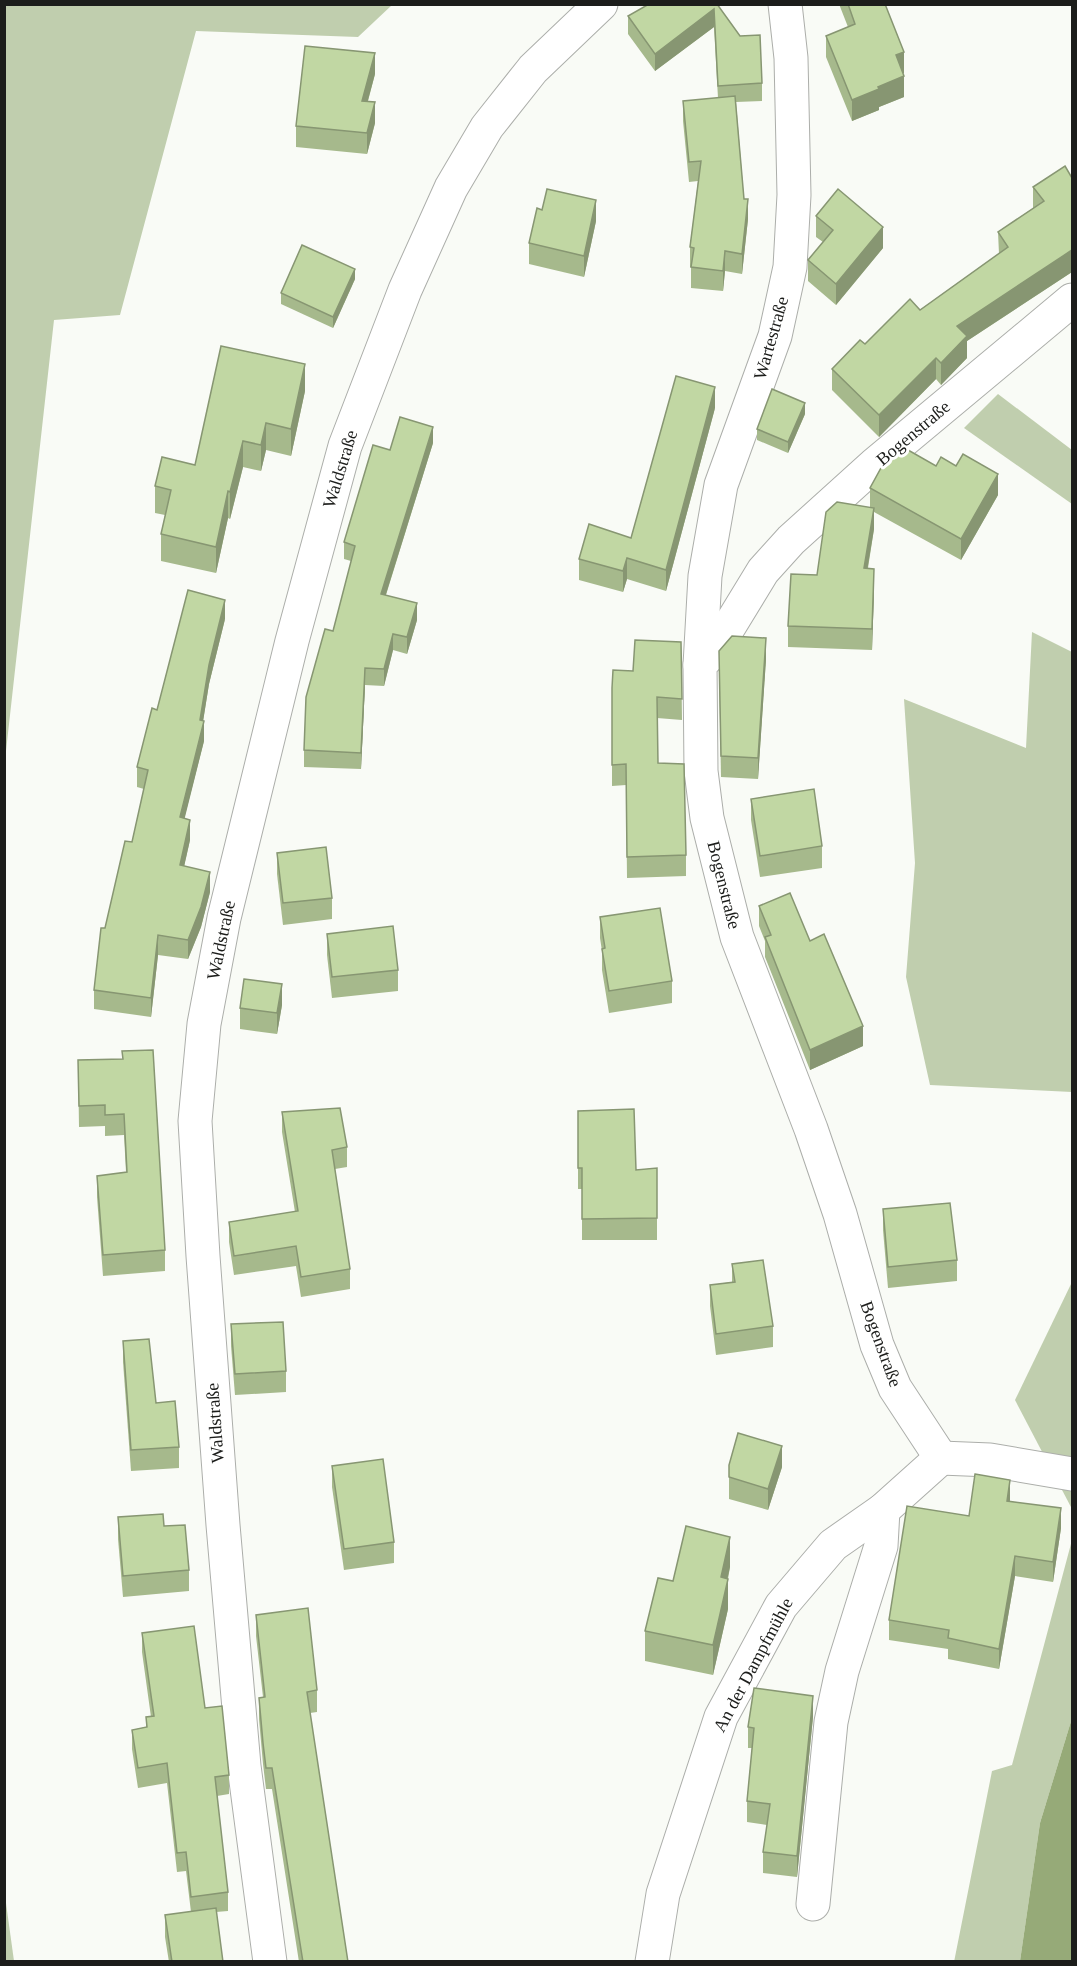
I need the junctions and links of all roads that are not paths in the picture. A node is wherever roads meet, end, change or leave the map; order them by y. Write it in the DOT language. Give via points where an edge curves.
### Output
graph roads {
  1 [pos="601,4"];
  2 [pos="785,4"];
  3 [pos="1072,300"];
  4 [pos="700,665"];
  5 [pos="941,1458"];
  6 [pos="1072,1474"];
  7 [pos="883,1510"];
  8 [pos="813,1904"];
  9 [pos="270,1962"];
  10 [pos="652,1962"];
  1 -- 9 [label="street, Waldstraße" via="532,69 487,127 451,188 401,302 345,446 298,618 224,918 204,1024 195,1121 205,1280 244,1766"];
  2 -- 4 [label="street, Wartestraße" via="791,58 794,195 790,267 775,336 721,485 705,576"];
  3 -- 4 [label="street, Bogenstraße" via="874,465 791,540 763,571 716,648"];
  4 -- 5 [label="street, Bogenstraße" via="701,762 707,818 736,937 811,1129 877,1345 895,1388"];
  5 -- 6 [label="street" via="990,1460"];
  5 -- 7 [label="street, An der Dampfmühle"];
  7 -- 8 [label="street" via="881,1546 842,1671 831,1722"];
  7 -- 10 [label="street, An der Dampfmühle" via="833,1545 781,1606 721,1717 663,1894"];
}
